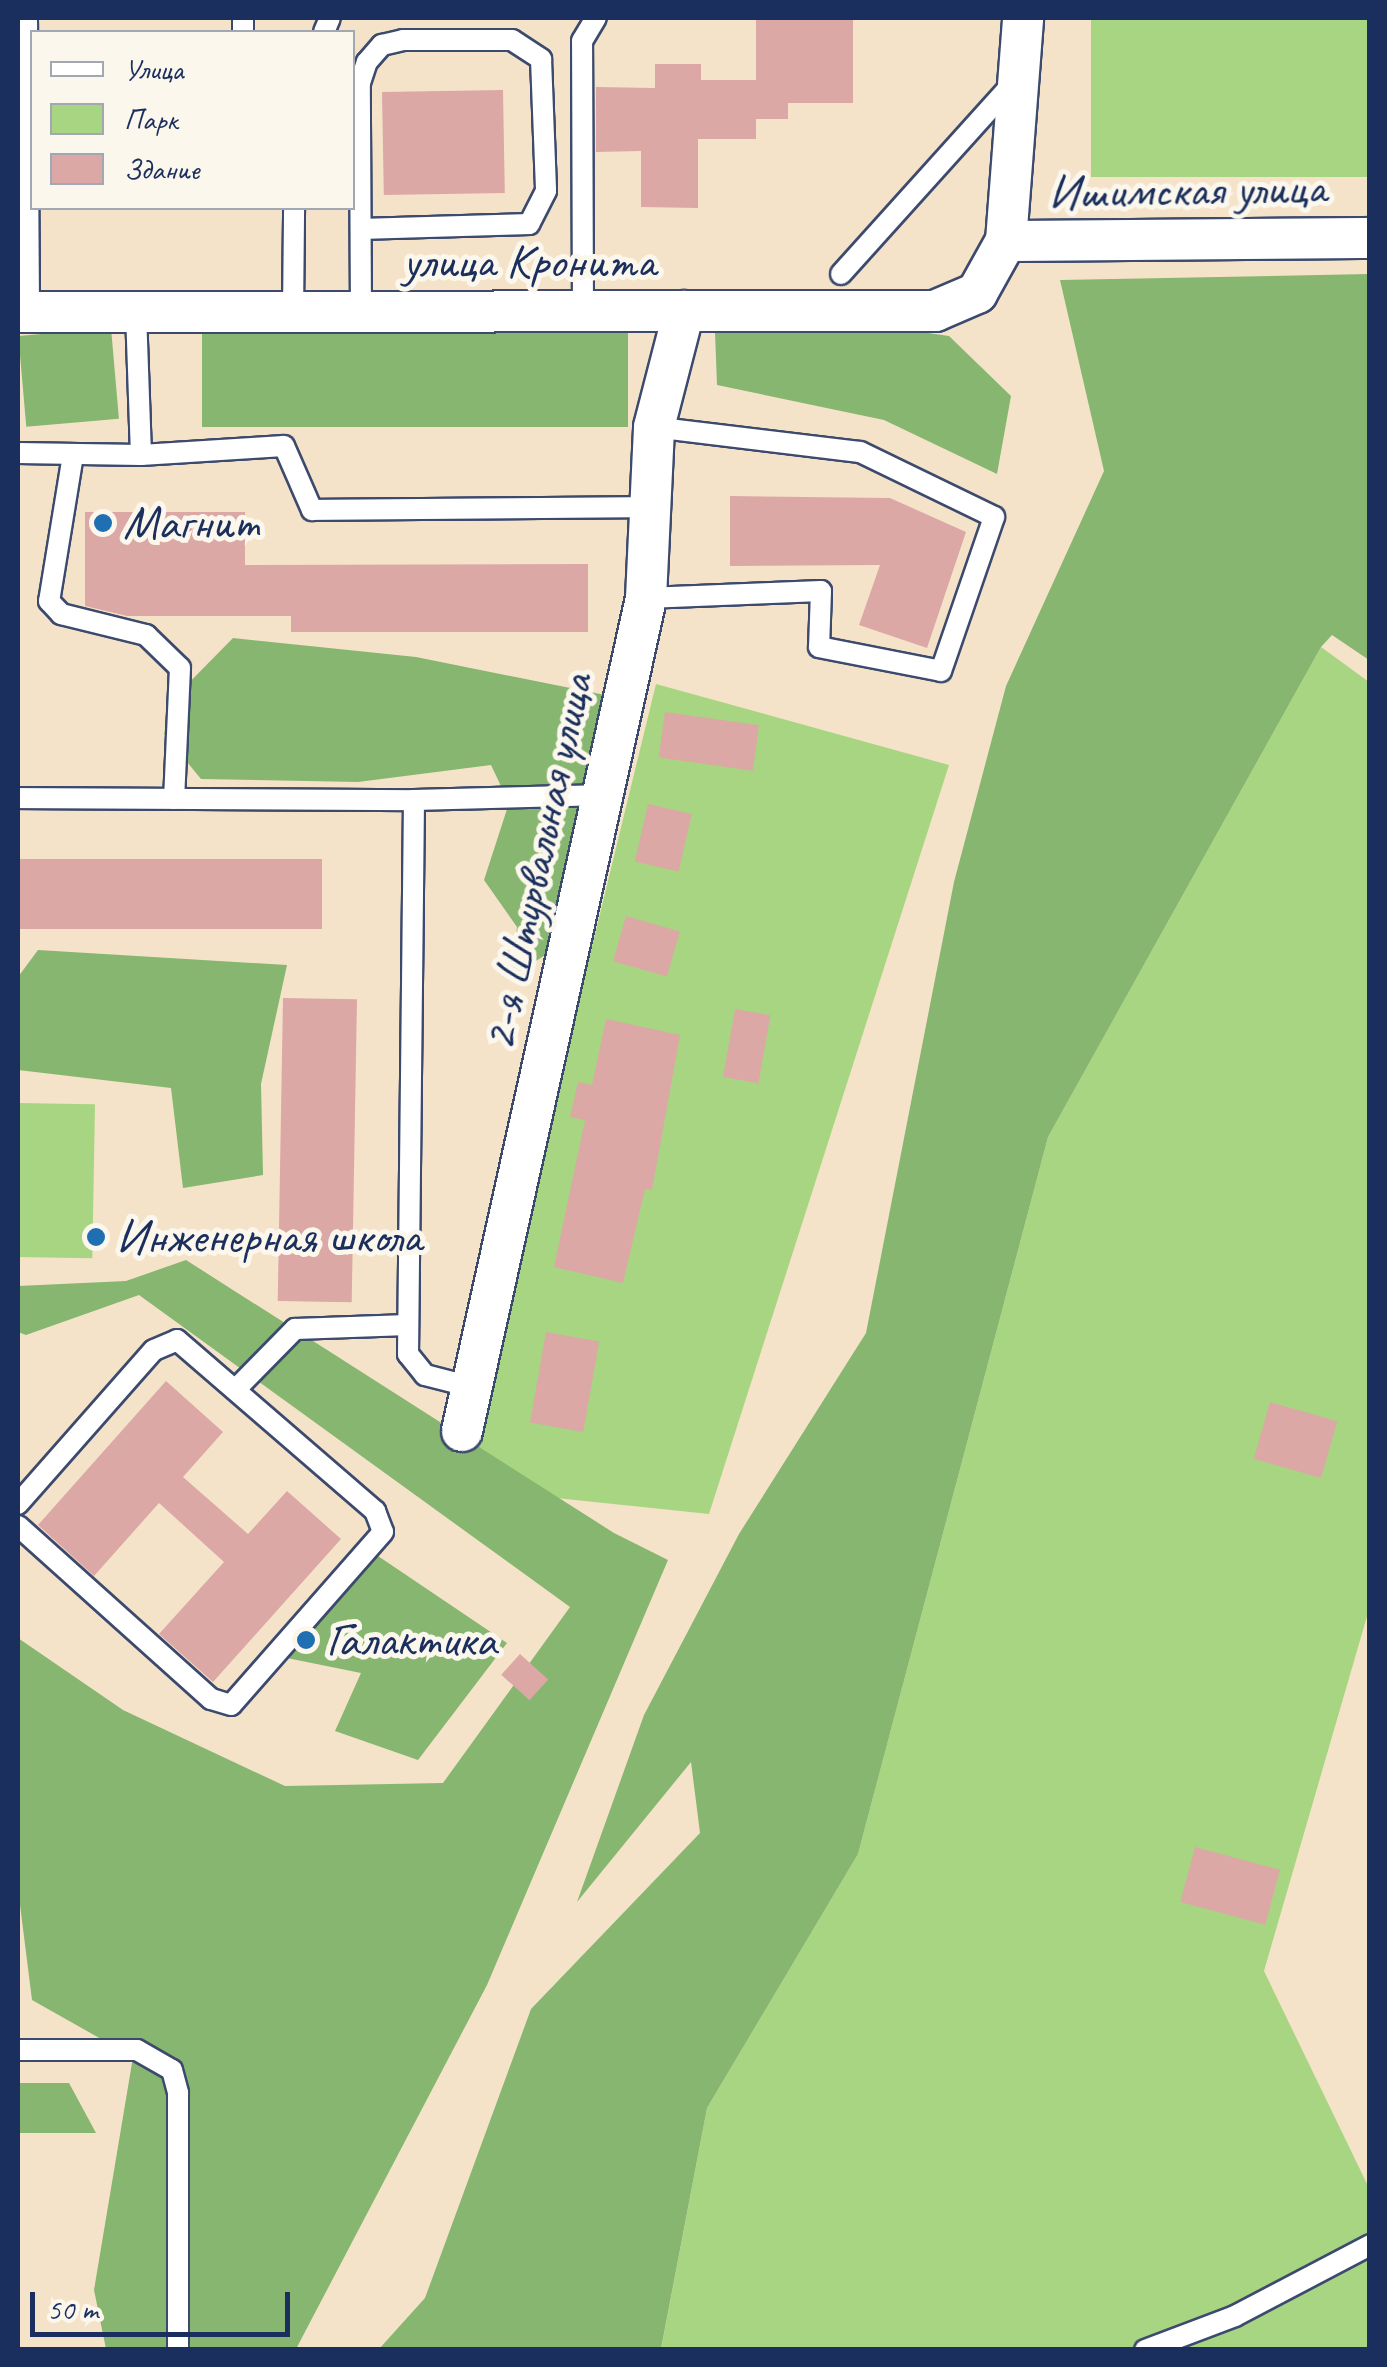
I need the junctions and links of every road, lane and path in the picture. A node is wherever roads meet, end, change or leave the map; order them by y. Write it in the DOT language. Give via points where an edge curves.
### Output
graph roads {
  1 [pos="27,18"];
  2 [pos="596,18"];
  3 [pos="1023,18"];
  4 [pos="1019,76"];
  5 [pos="23,123"];
  6 [pos="294,210"];
  7 [pos="361,229"];
  8 [pos="1370,238"];
  9 [pos="1006,241"];
  10 [pos="840,274"];
  11 [pos="23,312"];
  12 [pos="136,312"];
  13 [pos="293,312"];
  14 [pos="361,312"];
  15 [pos="583,312"];
  16 [pos="684,312"];
  17 [pos="654,427"];
  18 [pos="18,453"];
  19 [pos="74,454"];
  20 [pos="142,456"];
  21 [pos="652,507"];
  22 [pos="646,598"];
  23 [pos="605,795"];
  24 [pos="18,798"];
  25 [pos="174,799"];
  26 [pos="414,800"];
  27 [pos="408,1325"];
  28 [pos="472,1387"];
  29 [pos="237,1388"];
  30 [pos="462,1431"];
  31 [pos="18,1504"];
  32 [pos="18,1526"];
  33 [pos="18,2050"];
  34 [pos="1370,2245"];
  35 [pos="178,2350"];
  36 [pos="1145,2350"];
  1 -- 5 [label="lane"];
  2 -- 15 [label="lane" via="582,41"];
  3 -- 4 [label="street"];
  4 -- 9 [label="street"];
  4 -- 10 [label="lane"];
  5 -- 11 [label="lane"];
  6 -- 13 [label="lane"];
  7 -- 7 [label="lane" via="360,83 382,45 512,40 541,59 546,191 530,224"];
  7 -- 14 [label="lane"];
  8 -- 9 [label="street, Ишимская улица"];
  9 -- 16 [label="street, улица Кронита" via="977,292 934,311"];
  11 -- 12 [label="street, улица Кронита"];
  12 -- 13 [label="street, улица Кронита"];
  12 -- 20 [label="lane"];
  13 -- 14 [label="street, улица Кронита"];
  14 -- 15 [label="street, улица Кронита"];
  15 -- 16 [label="street, улица Кронита"];
  16 -- 17 [label="street, 2-я Штурвальная улица"];
  17 -- 21 [label="street, 2-я Штурвальная улица"];
  17 -- 22 [label="lane" via="860,452 994,516 941,671 819,647 821,592"];
  18 -- 19 [label="lane"];
  19 -- 20 [label="lane"];
  19 -- 25 [label="lane" via="49,601 61,614 146,635 180,668"];
  20 -- 21 [label="lane" via="284,446 312,510"];
  21 -- 22 [label="street, 2-я Штурвальная улица"];
  22 -- 23 [label="street, 2-я Штурвальная улица"];
  23 -- 26 [label="lane"];
  23 -- 28 [label="street, 2-я Штурвальная улица"];
  24 -- 25 [label="lane"];
  25 -- 26 [label="lane"];
  26 -- 27 [label="lane"];
  27 -- 28 [label="lane" via="408,1354 416,1370"];
  27 -- 29 [label="lane" via="295,1329"];
  28 -- 30 [label="street, 2-я Штурвальная улица"];
  29 -- 31 [label="lane" via="178,1340 164,1342"];
  29 -- 32 [label="lane" via="375,1511 383,1532 230,1705 212,1700"];
  33 -- 35 [label="lane" via="137,2050 172,2070 178,2093"];
  34 -- 36 [label="lane" via="1235,2316"];
}
